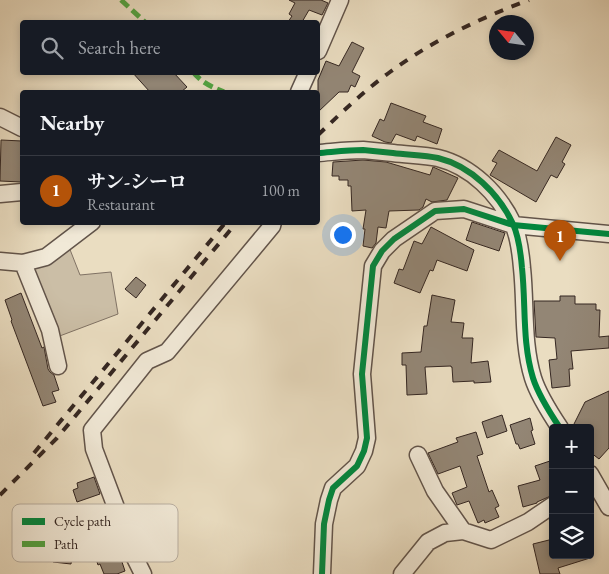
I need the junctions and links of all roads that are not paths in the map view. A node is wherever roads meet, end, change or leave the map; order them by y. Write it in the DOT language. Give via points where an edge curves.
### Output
graph roads {
  1 [pos="340,0"];
  2 [pos="320,46"];
  3 [pos="307,75"];
  4 [pos="300,90"];
  5 [pos="0,116"];
  6 [pos="20,127"];
  7 [pos="320,156"];
  8 [pos="20,192"];
  9 [pos="0,194"];
  10 [pos="88,225"];
  11 [pos="272,225"];
  12 [pos="514,225"];
  13 [pos="609,234"];
  14 [pos="0,261"];
  15 [pos="22,263"];
  16 [pos="58,366"];
  17 [pos="557,424"];
  18 [pos="418,455"];
  19 [pos="594,482"];
  20 [pos="115,504"];
  21 [pos="609,506"];
  22 [pos="549,508"];
  23 [pos="464,531"];
  24 [pos="137,562"];
  25 [pos="143,574"];
  26 [pos="322,574"];
  27 [pos="402,574"];
  1 -- 2 [label="street"];
  3 -- 4 [label="street"];
  5 -- 6 [label="street"];
  7 -- 12 [label="street" via="363,150 440,158 474,175 489,189"];
  8 -- 9 [label="street"];
  10 -- 15 [label="street" via="46,257"];
  11 -- 20 [label="street" via="167,352 147,361 92,430 94,449"];
  12 -- 13 [label="street"];
  12 -- 17 [label="street" via="522,268 526,346 533,379"];
  12 -- 26 [label="street" via="464,209 435,211 394,239 373,266 362,374 367,438 357,466 333,488 329,500 324,524"];
  14 -- 15 [label="street"];
  15 -- 16 [label="street" via="50,330"];
  18 -- 23 [label="street" via="435,492"];
  19 -- 21 [label="street"];
  22 -- 23 [label="street" via="491,540"];
  23 -- 27 [label="street" via="445,533 428,542"];
  24 -- 25 [label="street"];
}
